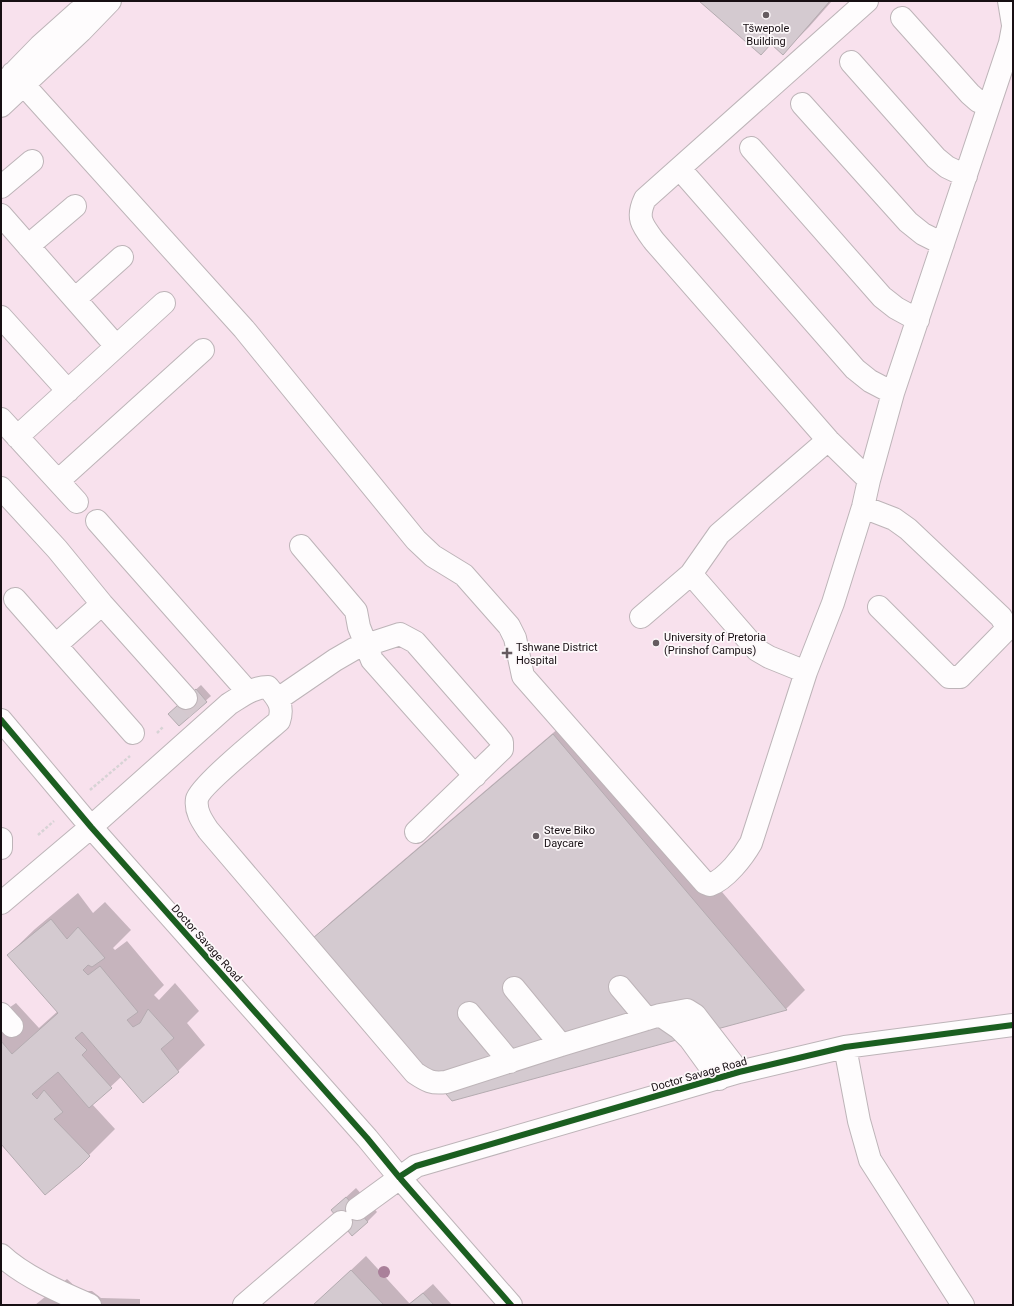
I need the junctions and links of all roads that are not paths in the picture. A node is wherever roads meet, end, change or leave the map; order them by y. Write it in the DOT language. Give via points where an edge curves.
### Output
graph roads {
  1 [pos="95,1"];
  2 [pos="110,1"];
  3 [pos="867,1"];
  4 [pos="1009,1"];
  5 [pos="902,18"];
  6 [pos="1013,26"];
  7 [pos="851,62"];
  8 [pos="13,81"];
  9 [pos="802,104"];
  10 [pos="1,106"];
  11 [pos="989,106"];
  12 [pos="751,148"];
  13 [pos="32,161"];
  14 [pos="680,169"];
  15 [pos="966,176"];
  16 [pos="1,187"];
  17 [pos="75,206"];
  18 [pos="1,215"];
  19 [pos="943,244"];
  20 [pos="28,246"];
  21 [pos="122,257"];
  22 [pos="74,299"];
  23 [pos="164,303"];
  24 [pos="1,317"];
  25 [pos="918,320"];
  26 [pos="116,346"];
  27 [pos="203,350"];
  28 [pos="68,391"];
  29 [pos="893,393"];
  30 [pos="1,420"];
  31 [pos="17,437"];
  32 [pos="828,440"];
  33 [pos="869,480"];
  34 [pos="58,481"];
  35 [pos="1,488"];
  36 [pos="76,502"];
  37 [pos="863,507"];
  38 [pos="97,521"];
  39 [pos="301,546"];
  40 [pos="691,574"];
  41 [pos="15,599"];
  42 [pos="102,604"];
  43 [pos="880,607"];
  44 [pos="641,617"];
  45 [pos="56,645"];
  46 [pos="366,645"];
  47 [pos="806,672"];
  48 [pos="248,692"];
  49 [pos="278,699"];
  50 [pos="197,711"];
  51 [pos="1,720"];
  52 [pos="139,741"];
  53 [pos="475,776"];
  54 [pos="91,827"];
  55 [pos="416,832"];
  56 [pos="1,839"];
  57 [pos="1,848"];
  58 [pos="1,904"];
  59 [pos="620,987"];
  60 [pos="514,988"];
  61 [pos="469,1013"];
  62 [pos="654,1017"];
  63 [pos="1013,1025"];
  64 [pos="561,1045"];
  65 [pos="845,1047"];
  66 [pos="510,1062"];
  67 [pos="739,1072"];
  68 [pos="718,1079"];
  69 [pos="399,1177"];
  70 [pos="1,1256"];
  71 [pos="90,1305"];
  72 [pos="244,1305"];
  73 [pos="511,1305"];
  74 [pos="963,1305"];
  1 -- 8 [label="street" via="40,46"];
  2 -- 8 [label="street" via="81,31"];
  3 -- 14 [label="street"];
  4 -- 6 [label="street"];
  5 -- 11 [label="street" via="970,94"];
  6 -- 11 [label="street" via="1010,44"];
  7 -- 15 [label="street" via="936,158 947,167"];
  8 -- 10 [label="street"];
  8 -- 47 [label="street" via="244,329 416,540 432,556 464,575 509,626 516,638 523,676 704,883 714,884 743,856 751,843"];
  9 -- 19 [label="street" via="908,222 923,234"];
  11 -- 15 [label="street"];
  12 -- 25 [label="street" via="882,297"];
  13 -- 16 [label="street"];
  14 -- 29 [label="street" via="855,369 870,381"];
  14 -- 32 [label="street" via="645,199 640,217 643,226"];
  15 -- 19 [label="street"];
  17 -- 20 [label="street"];
  18 -- 20 [label="street"];
  19 -- 25 [label="street"];
  20 -- 22 [label="street"];
  21 -- 22 [label="street"];
  22 -- 26 [label="street"];
  23 -- 26 [label="street"];
  24 -- 28 [label="street"];
  25 -- 29 [label="street"];
  26 -- 28 [label="street"];
  27 -- 34 [label="street"];
  28 -- 31 [label="street"];
  29 -- 33 [label="street"];
  30 -- 31 [label="street"];
  31 -- 34 [label="street"];
  32 -- 33 [label="street"];
  32 -- 40 [label="street" via="719,534"];
  33 -- 37 [label="street"];
  34 -- 36 [label="street"];
  35 -- 42 [label="street" via="57,549"];
  37 -- 43 [label="street" via="894,519 908,529 1001,617 1006,630 960,677 949,676"];
  37 -- 47 [label="street" via="833,603"];
  38 -- 48 [label="street"];
  39 -- 46 [label="street" via="356,610"];
  40 -- 44 [label="street"];
  40 -- 47 [label="street" via="757,650"];
  41 -- 45 [label="street"];
  42 -- 45 [label="street"];
  42 -- 50 [label="street"];
  45 -- 52 [label="street"];
  46 -- 49 [label="street" via="335,660"];
  46 -- 53 [label="street" via="372,660"];
  46 -- 53 [label="street" via="400,634 415,642 498,737 502,742 502,749"];
  48 -- 49 [label="street" via="268,687"];
  48 -- 50 [label="street" via="230,704"];
  49 -- 66 [label="street" via="282,712 279,720 207,784 197,798 198,814 208,830 415,1073 426,1081 446,1082"];
  50 -- 54 [label="street"];
  51 -- 54 [label="street, Doctor Savage Road"];
  53 -- 55 [label="street"];
  54 -- 58 [label="street"];
  54 -- 69 [label="street, Doctor Savage Road"];
  56 -- 57 [label="street"];
  59 -- 62 [label="street"];
  60 -- 64 [label="street"];
  61 -- 66 [label="street"];
  62 -- 64 [label="street"];
  62 -- 67 [label="street" via="687,1010 695,1015"];
  62 -- 68 [label="street" via="679,1028 690,1039"];
  63 -- 65 [label="street, Doctor Savage Road"];
  64 -- 66 [label="street"];
  65 -- 67 [label="street, Doctor Savage Road"];
  65 -- 74 [label="street" via="859,1121 870,1160"];
  67 -- 68 [label="street, Doctor Savage Road"];
  68 -- 69 [label="street, Doctor Savage Road" via="416,1166"];
  69 -- 72 [label="street, Doctor Savage Road"];
  69 -- 73 [label="street, Doctor Savage Road"];
  70 -- 71 [label="street" via="27,1274"];
}
